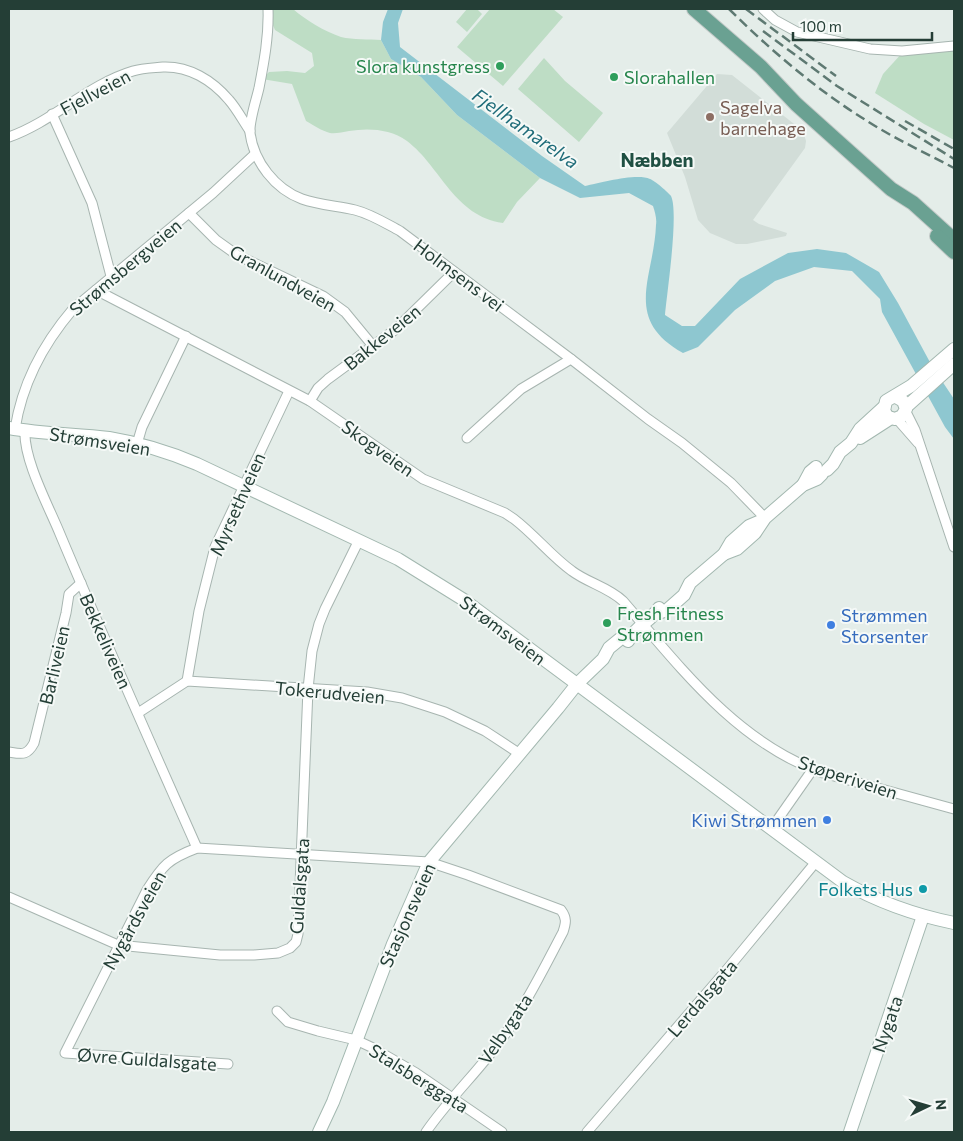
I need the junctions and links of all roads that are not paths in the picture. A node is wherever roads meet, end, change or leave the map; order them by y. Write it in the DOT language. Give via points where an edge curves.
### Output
graph roads {
  1 [pos="268,9"];
  2 [pos="688,9"];
  3 [pos="694,9"];
  4 [pos="762,9"];
  5 [pos="954,46"];
  6 [pos="796,104"];
  7 [pos="52,114"];
  8 [pos="250,132"];
  9 [pos="9,137"];
  10 [pos="255,154"];
  11 [pos="891,189"];
  12 [pos="189,213"];
  13 [pos="954,240"];
  14 [pos="954,252"];
  15 [pos="454,272"];
  16 [pos="112,276"];
  17 [pos="96,290"];
  18 [pos="186,336"];
  19 [pos="372,346"];
  20 [pos="954,349"];
  21 [pos="571,359"];
  22 [pos="954,364"];
  23 [pos="938,370"];
  24 [pos="289,391"];
  25 [pos="915,391"];
  26 [pos="310,401"];
  27 [pos="897,412"];
  28 [pos="16,429"];
  29 [pos="467,438"];
  30 [pos="137,444"];
  31 [pos="244,486"];
  32 [pos="764,519"];
  33 [pos="359,540"];
  34 [pos="954,547"];
  35 [pos="80,583"];
  36 [pos="644,624"];
  37 [pos="187,680"];
  38 [pos="576,684"];
  39 [pos="308,689"];
  40 [pos="138,713"];
  41 [pos="9,752"];
  42 [pos="520,754"];
  43 [pos="813,769"];
  44 [pos="954,809"];
  45 [pos="771,829"];
  46 [pos="197,848"];
  47 [pos="302,854"];
  48 [pos="429,862"];
  49 [pos="815,863"];
  50 [pos="9,897"];
  51 [pos="565,916"];
  52 [pos="924,916"];
  53 [pos="954,923"];
  54 [pos="118,945"];
  55 [pos="277,1011"];
  56 [pos="356,1040"];
  57 [pos="65,1053"];
  58 [pos="228,1064"];
  59 [pos="452,1098"];
  60 [pos="319,1132"];
  61 [pos="426,1132"];
  62 [pos="502,1132"];
  63 [pos="587,1132"];
  64 [pos="850,1132"];
  1 -- 8 [label="street, Holmsens vei" via="265,57"];
  2 -- 6 [label="main road" via="761,78"];
  3 -- 6 [label="main road" via="767,72"];
  4 -- 5 [label="street" via="797,32 870,49 902,51"];
  6 -- 11 [label="main road"];
  7 -- 8 [label="street, Fjellveien" via="106,82 133,71 174,67 200,75 214,86 229,100"];
  7 -- 9 [label="street, Fjellveien"];
  7 -- 16 [label="street" via="92,203"];
  8 -- 10 [label="street, Holmsens vei"];
  10 -- 12 [label="street, Strømsbergveien"];
  10 -- 15 [label="street, Holmsens vei" via="281,188 304,199 374,216 400,231"];
  11 -- 13 [label="main road" via="913,203"];
  11 -- 14 [label="main road"];
  12 -- 16 [label="street, Strømsbergveien"];
  12 -- 19 [label="street, Granlundveien" via="216,240 237,255 323,296 345,312"];
  15 -- 19 [label="street, Bakkeveien" via="403,323"];
  15 -- 21 [label="street, Holmsens vei"];
  16 -- 17 [label="street, Strømsbergveien"];
  17 -- 18 [label="street, Skogveien"];
  17 -- 28 [label="street, Strømsbergveien" via="73,308 44,349 29,377"];
  18 -- 24 [label="street, Skogveien"];
  18 -- 30 [label="street"];
  19 -- 26 [label="street, Bakkeveien" via="328,379"];
  20 -- 23 [label="main road, Stasjonsveien"];
  21 -- 29 [label="street" via="521,389"];
  21 -- 32 [label="street, Holmsens vei" via="731,483"];
  22 -- 23 [label="main road, Stasjonsveien"];
  23 -- 25 [label="main road, Stasjonsveien"];
  24 -- 26 [label="street, Skogveien"];
  24 -- 31 [label="street, Myrsethveien"];
  25 -- 27 [label="main road, Stasjonsveien"];
  25 -- 27 [label="main road, Stasjonsveien" via="896,397 901,399"];
  26 -- 36 [label="street, Skogveien" via="423,479 514,519 573,572 617,596"];
  27 -- 32 [label="main road, Stasjonsveien" via="866,436 827,458 816,479 803,485"];
  27 -- 34 [label="street" via="920,445"];
  28 -- 30 [label="main road, Strømsveien"];
  28 -- 35 [label="street, Bekkeliveien" via="25,443"];
  30 -- 31 [label="main road, Strømsveien" via="185,459"];
  31 -- 33 [label="main road, Strømsveien"];
  31 -- 37 [label="street, Myrsethveien" via="216,547 199,611"];
  32 -- 36 [label="main road, Stasjonsveien" via="749,526 690,584 684,595"];
  33 -- 38 [label="main road, Strømsveien" via="444,586"];
  33 -- 39 [label="street, Guldalsgata" via="319,624"];
  35 -- 40 [label="street, Bekkeliveien"];
  35 -- 41 [label="street, Barliveien" via="69,594 42,715 30,750 23,754"];
  36 -- 38 [label="main road, Stasjonsveien" via="631,635 625,646 603,659"];
  36 -- 43 [label="street, Støperiveien" via="727,716 766,744"];
  37 -- 39 [label="street, Tokerudveien"];
  37 -- 40 [label="street"];
  38 -- 42 [label="main road, Stasjonsveien"];
  38 -- 45 [label="main road, Strømsveien"];
  39 -- 42 [label="street, Tokerudveien" via="366,692 425,705 484,731"];
  39 -- 47 [label="street, Guldalsgata"];
  40 -- 46 [label="street, Bekkeliveien"];
  42 -- 48 [label="main road, Stasjonsveien"];
  43 -- 44 [label="street, Støperiveien"];
  43 -- 45 [label="street"];
  45 -- 49 [label="main road, Strømsveien"];
  46 -- 47 [label="street, Nygårdsveien"];
  46 -- 54 [label="street, Nygårdsveien" via="178,855 160,869"];
  47 -- 48 [label="street, Nygårdsveien"];
  47 -- 54 [label="street, Guldalsgata" via="298,934 290,948 278,953 220,955"];
  48 -- 51 [label="street, Nygårdsveien" via="561,910"];
  48 -- 56 [label="main road, Stasjonsveien"];
  49 -- 52 [label="main road, Strømsveien" via="873,897"];
  49 -- 63 [label="street, Lerdalsgata"];
  50 -- 54 [label="street, Guldalsgata"];
  51 -- 59 [label="street, Velbygata" via="563,932 506,1034"];
  52 -- 53 [label="main road, Strømsveien"];
  52 -- 64 [label="main road, Nygata"];
  54 -- 57 [label="street, Nygårdsveien"];
  55 -- 56 [label="street, Stalsberggata" via="288,1022"];
  56 -- 59 [label="street, Stalsberggata"];
  56 -- 60 [label="main road, Stasjonsveien"];
  57 -- 58 [label="street, Øvre Guldalsgate"];
  59 -- 61 [label="street, Velbygata"];
  59 -- 62 [label="street, Stalsberggata"];
}
